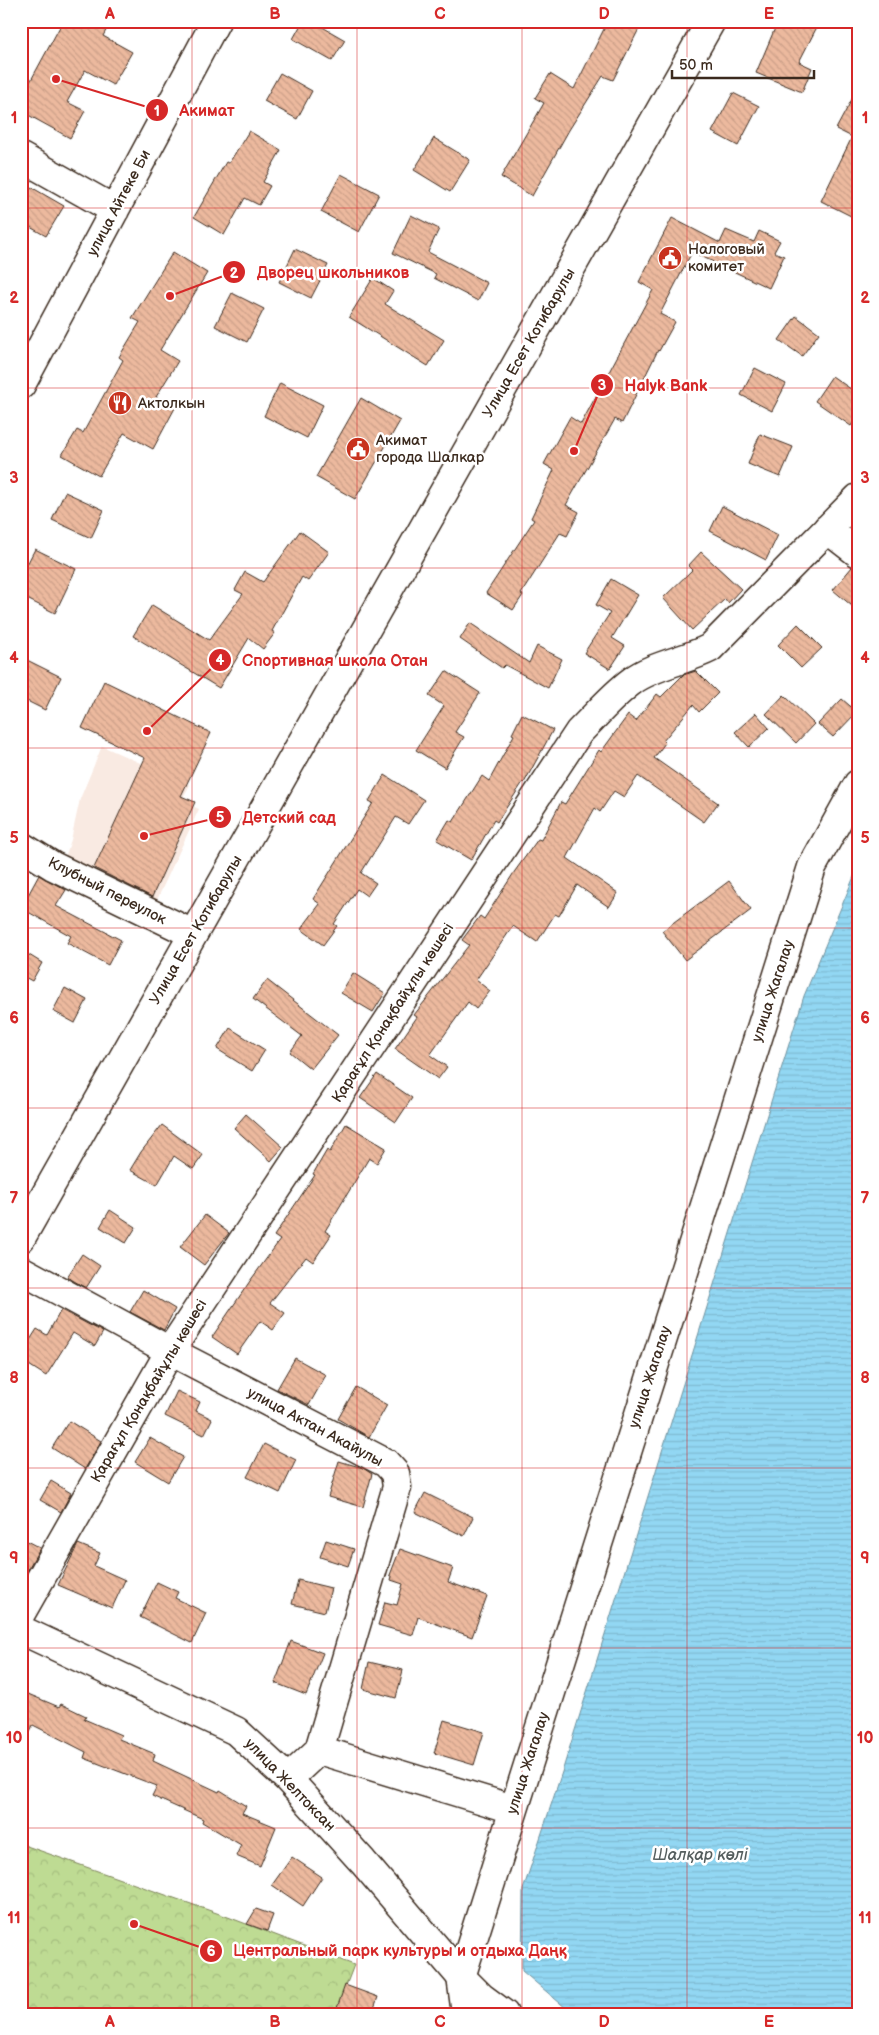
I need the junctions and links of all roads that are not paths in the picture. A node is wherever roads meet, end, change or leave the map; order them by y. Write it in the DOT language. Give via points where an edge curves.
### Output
graph roads {
  1 [pos="216,21"];
  2 [pos="711,21"];
  3 [pos="21,157"];
  4 [pos="115,210"];
  5 [pos="21,385"];
  6 [pos="858,498"];
  7 [pos="827,529"];
  8 [pos="858,553"];
  9 [pos="858,784"];
  10 [pos="21,846"];
  11 [pos="193,934"];
  12 [pos="21,1238"];
  13 [pos="21,1270"];
  14 [pos="170,1351"];
  15 [pos="21,1613"];
  16 [pos="21,1630"];
  17 [pos="319,1750"];
  18 [pos="288,1779"];
  19 [pos="513,1809"];
  20 [pos="461,1977"];
  21 [pos="466,2014"];
  22 [pos="504,2014"];
  1 -- 4 [label="street, улица Айтеке Би"];
  2 -- 11 [label="street, Улица Есет Котибарулы"];
  3 -- 4 [label="street"];
  4 -- 5 [label="street, улица Айтеке Би"];
  6 -- 7 [label="street, Қарағұл Қонақбайұлы көшесі"];
  7 -- 8 [label="street"];
  7 -- 14 [label="street, Қарағұл Қонақбайұлы көшесі" via="710,648 632,680 579,732"];
  9 -- 19 [label="street, улица Жагалау" via="812,867"];
  10 -- 11 [label="street, Клубный переулок" via="53,866"];
  11 -- 12 [label="street, Улица Есет Котибарулы"];
  13 -- 14 [label="street, улица Актан Акайулы"];
  14 -- 15 [label="street, Қарағұл Қонақбайұлы көшесі"];
  14 -- 17 [label="street, улица Актан Акайулы" via="386,1463 394,1473 397,1487"];
  16 -- 18 [label="street, улица Желтоксан" via="236,1731"];
  17 -- 18 [label="street"];
  17 -- 19 [label="street"];
  18 -- 20 [label="street, улица Желтоксан"];
  19 -- 20 [label="street, улица Жагалау"];
  20 -- 21 [label="street"];
  20 -- 22 [label="street, улица Желтоксан"];
}
